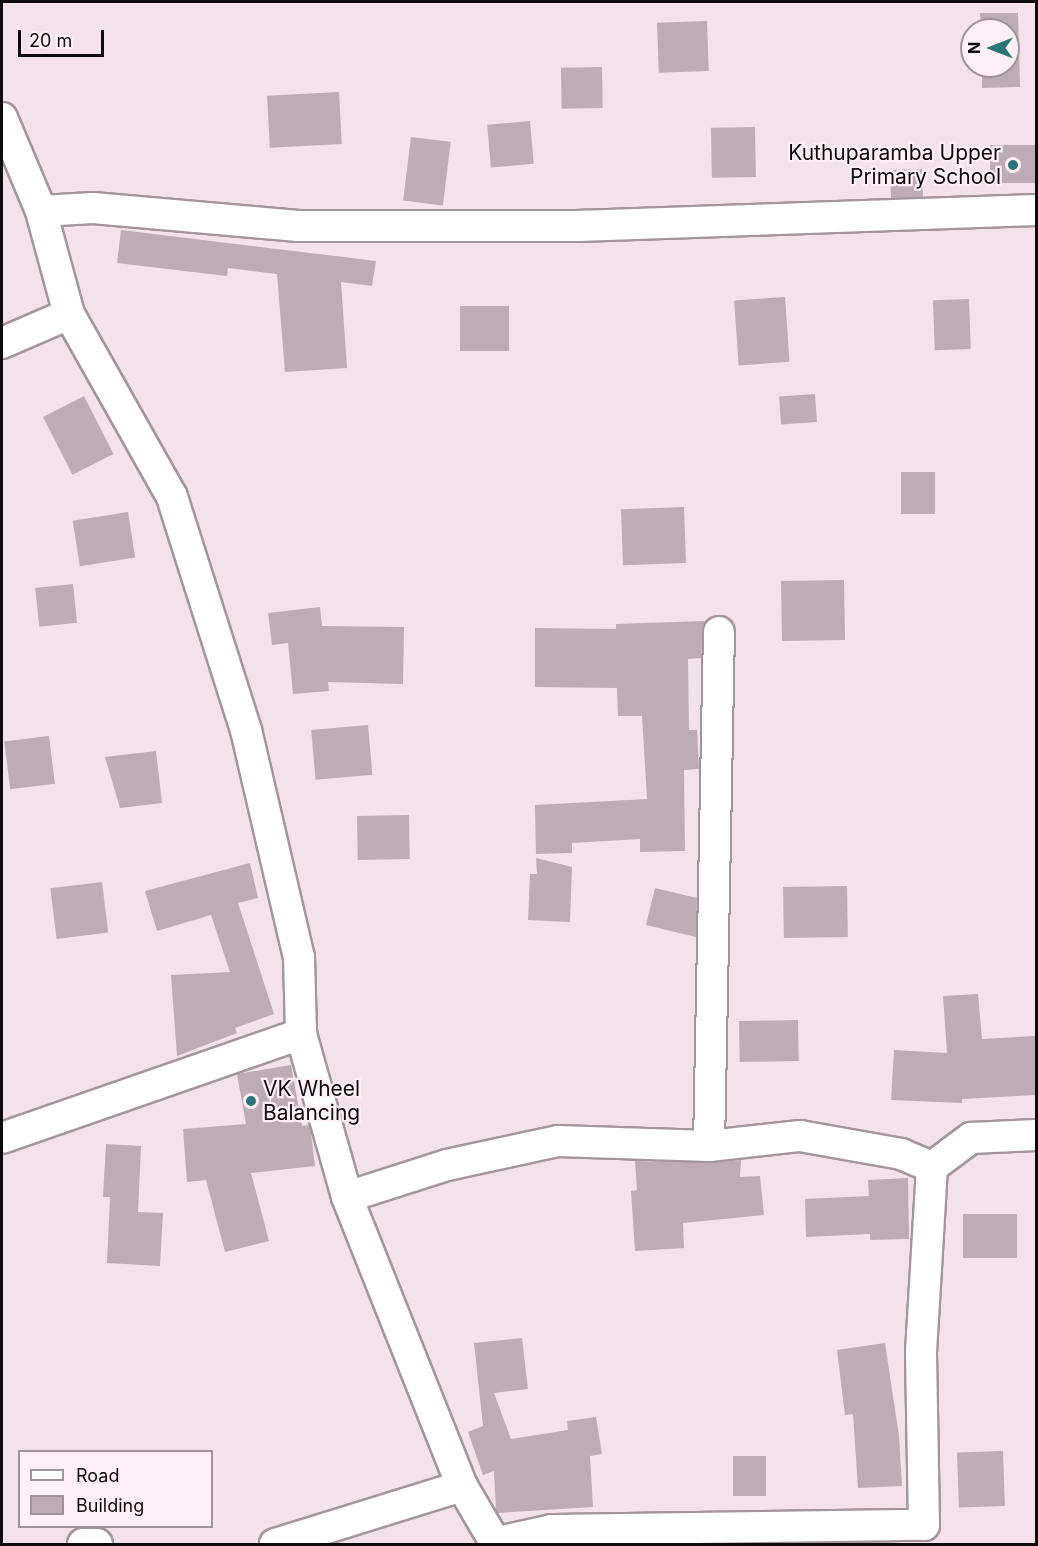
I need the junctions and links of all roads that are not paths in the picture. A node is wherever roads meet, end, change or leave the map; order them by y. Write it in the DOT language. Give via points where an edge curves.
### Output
graph roads {
  1 [pos="2,118"];
  2 [pos="1036,210"];
  3 [pos="41,211"];
  4 [pos="69,314"];
  5 [pos="2,343"];
  6 [pos="719,632"];
  7 [pos="301,1034"];
  8 [pos="1036,1135"];
  9 [pos="2,1138"];
  10 [pos="709,1146"];
  11 [pos="932,1167"];
  12 [pos="347,1197"];
  13 [pos="462,1486"];
  14 [pos="495,1544"];
  15 [pos="83,1545"];
  16 [pos="97,1545"];
  17 [pos="275,1545"];
  1 -- 3 [label="street"];
  2 -- 3 [label="street" via="577,226 298,226 93,208"];
  3 -- 4 [label="street"];
  4 -- 5 [label="street"];
  4 -- 7 [label="street" via="172,496 246,730 299,957"];
  6 -- 10 [label="street"];
  7 -- 9 [label="street"];
  7 -- 12 [label="street"];
  8 -- 11 [label="street" via="971,1138"];
  10 -- 11 [label="street" via="800,1136 901,1154"];
  10 -- 12 [label="street" via="558,1141 447,1165"];
  11 -- 14 [label="street" via="921,1352 924,1525 552,1530"];
  12 -- 13 [label="street"];
  13 -- 14 [label="street"];
  13 -- 17 [label="street"];
  15 -- 16 [label="street"];
}
